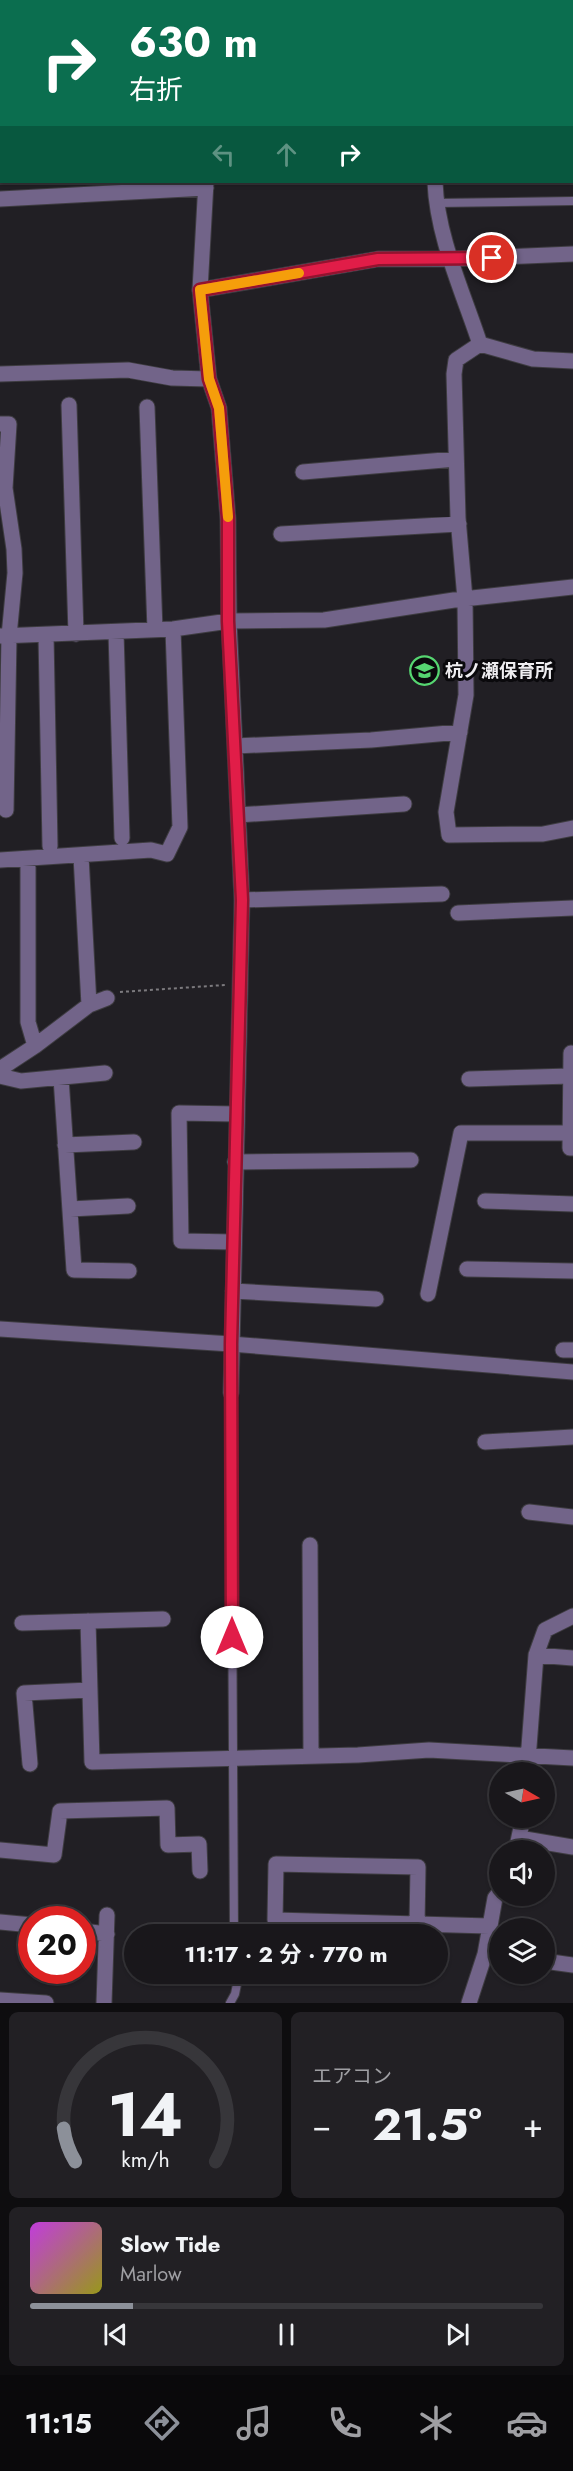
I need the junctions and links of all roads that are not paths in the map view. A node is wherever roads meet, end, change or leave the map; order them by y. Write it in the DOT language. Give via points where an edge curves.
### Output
graph roads {
  1 [pos="435,183"];
  2 [pos="206,185"];
  3 [pos="0,199"];
  4 [pos="573,201"];
  5 [pos="436,203"];
  6 [pos="573,254"];
  7 [pos="451,259"];
  8 [pos="200,290"];
  9 [pos="480,344"];
  10 [pos="573,361"];
  11 [pos="0,374"];
  12 [pos="209,379"];
  13 [pos="69,405"];
  14 [pos="147,407"];
  15 [pos="0,424"];
  16 [pos="456,459"];
  17 [pos="303,472"];
  18 [pos="459,524"];
  19 [pos="281,534"];
  20 [pos="573,588"];
  21 [pos="465,599"];
  22 [pos="228,621"];
  23 [pos="173,629"];
  24 [pos="155,630"];
  25 [pos="116,632"];
  26 [pos="76,634"];
  27 [pos="46,635"];
  28 [pos="5,636"];
  29 [pos="460,732"];
  30 [pos="235,746"];
  31 [pos="404,804"];
  32 [pos="6,810"];
  33 [pos="238,815"];
  34 [pos="573,828"];
  35 [pos="122,838"];
  36 [pos="50,846"];
  37 [pos="81,856"];
  38 [pos="28,859"];
  39 [pos="0,860"];
  40 [pos="442,894"];
  41 [pos="242,900"];
  42 [pos="573,908"];
  43 [pos="458,913"];
  44 [pos="107,998"];
  45 [pos="89,1005"];
  46 [pos="35,1046"];
  47 [pos="571,1053"];
  48 [pos="0,1069"];
  49 [pos="105,1073"];
  50 [pos="0,1076"];
  51 [pos="571,1076"];
  52 [pos="61,1078"];
  53 [pos="469,1079"];
  54 [pos="237,1114"];
  55 [pos="572,1140"];
  56 [pos="134,1142"];
  57 [pos="65,1145"];
  58 [pos="411,1160"];
  59 [pos="236,1162"];
  60 [pos="485,1201"];
  61 [pos="573,1204"];
  62 [pos="128,1206"];
  63 [pos="70,1209"];
  64 [pos="234,1242"];
  65 [pos="466,1269"];
  66 [pos="129,1271"];
  67 [pos="573,1271"];
  68 [pos="233,1291"];
  69 [pos="428,1294"];
  70 [pos="376,1299"];
  71 [pos="0,1329"];
  72 [pos="231,1344"];
  73 [pos="573,1372"];
  74 [pos="231,1393"];
  75 [pos="573,1437"];
  76 [pos="485,1442"];
  77 [pos="529,1512"];
  78 [pos="573,1517"];
  79 [pos="310,1545"];
  80 [pos="573,1616"];
  81 [pos="163,1619"];
  82 [pos="88,1621"];
  83 [pos="22,1623"];
  84 [pos="536,1655"];
  85 [pos="573,1658"];
  86 [pos="90,1690"];
  87 [pos="529,1754"];
  88 [pos="311,1756"];
  89 [pos="232,1757"];
  90 [pos="573,1758"];
  91 [pos="528,1762"];
  92 [pos="30,1764"];
  93 [pos="555,1846"];
  94 [pos="573,1847"];
  95 [pos="0,1850"];
  96 [pos="200,1871"];
  97 [pos="107,1915"];
  98 [pos="0,1922"];
  99 [pos="18,1924"];
  100 [pos="234,1924"];
  101 [pos="417,1924"];
  102 [pos="448,1925"];
  103 [pos="489,1926"];
  104 [pos="96,1933"];
  105 [pos="106,1934"];
  106 [pos="489,1960"];
  107 [pos="555,1963"];
  108 [pos="573,1965"];
  109 [pos="237,1984"];
  110 [pos="0,2000"];
  111 [pos="46,2003"];
  112 [pos="104,2003"];
  113 [pos="230,2003"];
  114 [pos="469,2003"];
  1 -- 5 [label="street"];
  2 -- 3 [label="street"];
  2 -- 8 [label="street"];
  4 -- 5 [label="lane"];
  5 -- 7 [label="street"];
  6 -- 7 [label="street"];
  7 -- 8 [label="street" via="378,259"];
  7 -- 9 [label="street"];
  8 -- 12 [label="street"];
  9 -- 10 [label="street" via="534,359"];
  9 -- 16 [label="street" via="456,360"];
  11 -- 12 [label="street" via="128,370 172,378"];
  12 -- 22 [label="street" via="219,408 228,519"];
  13 -- 26 [label="street"];
  14 -- 24 [label="street"];
  15 -- 28 [label="street" via="9,424 5,488 15,573"];
  16 -- 17 [label="street"];
  16 -- 18 [label="street"];
  18 -- 19 [label="street"];
  18 -- 21 [label="street"];
  20 -- 21 [label="street"];
  21 -- 22 [label="street" via="324,620"];
  21 -- 29 [label="street" via="466,695"];
  22 -- 23 [label="street"];
  22 -- 30 [label="street"];
  23 -- 24 [label="street"];
  23 -- 37 [label="street" via="180,827 167,854 151,850"];
  24 -- 25 [label="street"];
  25 -- 26 [label="street"];
  25 -- 35 [label="street"];
  26 -- 27 [label="street"];
  27 -- 28 [label="street"];
  27 -- 36 [label="street"];
  28 -- 32 [label="street"];
  29 -- 30 [label="street"];
  29 -- 34 [label="street" via="446,812 449,836 543,834"];
  30 -- 33 [label="street"];
  31 -- 33 [label="street"];
  33 -- 41 [label="street"];
  37 -- 38 [label="street"];
  37 -- 45 [label="street"];
  38 -- 39 [label="street"];
  38 -- 46 [label="street" via="28,1022"];
  40 -- 41 [label="street"];
  41 -- 54 [label="street"];
  42 -- 43 [label="street"];
  44 -- 45 [label="street"];
  45 -- 46 [label="street"];
  46 -- 48 [label="street"];
  47 -- 51 [label="street"];
  49 -- 52 [label="street"];
  50 -- 52 [label="street" via="21,1081"];
  51 -- 53 [label="street"];
  51 -- 55 [label="street"];
  52 -- 57 [label="street"];
  54 -- 59 [label="street"];
  54 -- 64 [label="street" via="179,1113 181,1241"];
  55 -- 69 [label="street" via="461,1132"];
  56 -- 57 [label="street"];
  57 -- 63 [label="street"];
  58 -- 59 [label="street"];
  59 -- 64 [label="street"];
  60 -- 61 [label="street"];
  62 -- 63 [label="street"];
  63 -- 66 [label="street" via="74,1270"];
  64 -- 68 [label="street"];
  65 -- 67 [label="street"];
  68 -- 70 [label="street"];
  68 -- 72 [label="street"];
  71 -- 72 [label="street"];
  72 -- 73 [label="street"];
  72 -- 74 [label="street"];
  74 -- 89 [label="lane"];
  75 -- 76 [label="street"];
  77 -- 78 [label="street"];
  79 -- 88 [label="street"];
  80 -- 84 [label="street" via="545,1630"];
  81 -- 82 [label="street"];
  82 -- 83 [label="street"];
  82 -- 86 [label="street"];
  84 -- 85 [label="street"];
  84 -- 87 [label="street"];
  86 -- 89 [label="street" via="92,1762"];
  86 -- 92 [label="street" via="24,1693"];
  87 -- 88 [label="street" via="429,1750"];
  87 -- 90 [label="street"];
  87 -- 91 [label="street"];
  88 -- 89 [label="street"];
  89 -- 100 [label="lane"];
  93 -- 94 [label="street"];
  95 -- 96 [label="street" via="54,1855 60,1811 167,1808 168,1845 199,1844"];
  97 -- 105 [label="street"];
  98 -- 99 [label="street"];
  101 -- 101 [label="street" via="275,1920 276,1864 418,1866"];
  102 -- 103 [label="street"];
  104 -- 105 [label="street"];
  105 -- 112 [label="street"];
  106 -- 114 [label="street"];
  107 -- 108 [label="street"];
  109 -- 113 [label="lane"];
  110 -- 111 [label="street"];
}
